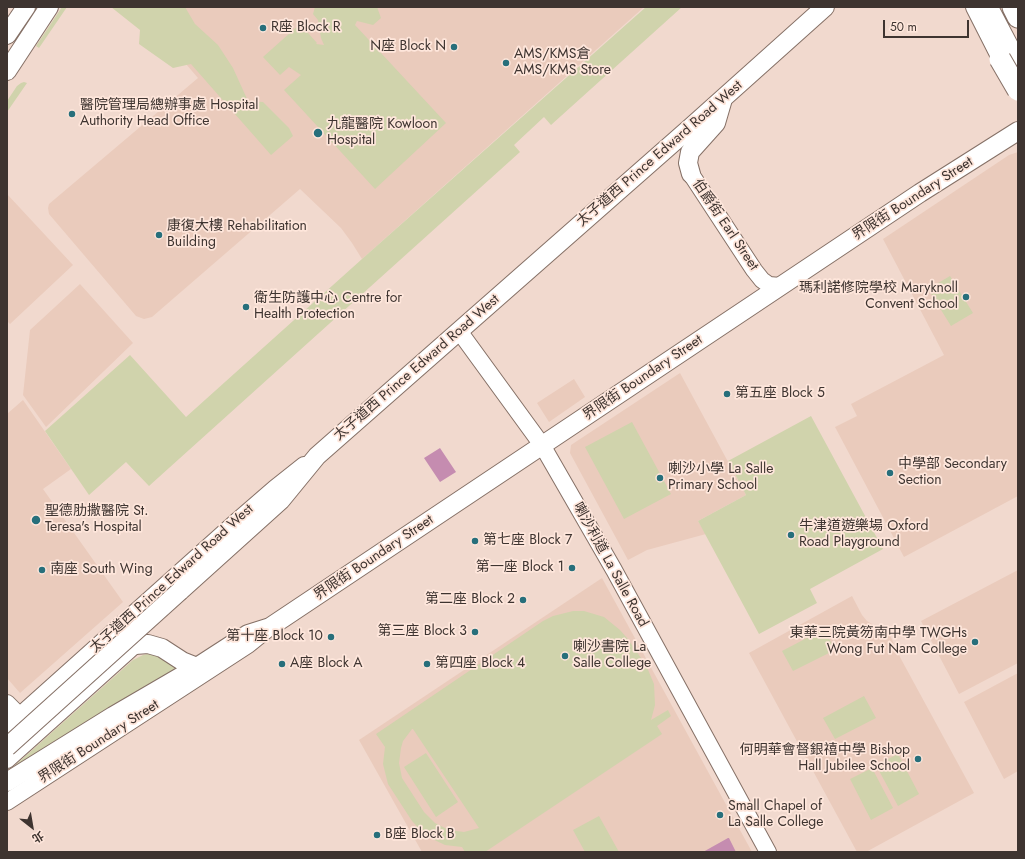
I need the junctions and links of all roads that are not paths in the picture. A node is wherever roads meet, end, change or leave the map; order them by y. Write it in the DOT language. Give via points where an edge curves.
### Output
graph roads {
  1 [pos="26,7"];
  2 [pos="50,7"];
  3 [pos="825,7"];
  4 [pos="974,7"];
  5 [pos="987,7"];
  6 [pos="1000,7"];
  7 [pos="1013,7"];
  8 [pos="1018,17"];
  9 [pos="7,35"];
  10 [pos="1018,41"];
  11 [pos="1018,66"];
  12 [pos="7,71"];
  13 [pos="1018,92"];
  14 [pos="723,98"];
  15 [pos="1018,131"];
  16 [pos="1018,141"];
  17 [pos="996,146"];
  18 [pos="691,174"];
  19 [pos="780,286"];
  20 [pos="459,331"];
  21 [pos="542,445"];
  22 [pos="317,456"];
  23 [pos="270,627"];
  24 [pos="135,645"];
  25 [pos="196,667"];
  26 [pos="7,703"];
  27 [pos="20,715"];
  28 [pos="7,727"];
  29 [pos="36,733"];
  30 [pos="7,747"];
  31 [pos="7,760"];
  32 [pos="7,782"];
  33 [pos="7,802"];
  34 [pos="768,852"];
  1 -- 9 [label="main road"];
  2 -- 12 [label="main road"];
  3 -- 14 [label="main road, 太子道西 Prince Edward Road West"];
  4 -- 13 [label="highway, bridge"];
  5 -- 11 [label="highway"];
  6 -- 10 [label="highway"];
  7 -- 8 [label="highway"];
  14 -- 18 [label="main road" via="716,123 690,152 688,163"];
  14 -- 20 [label="main road, 太子道西 Prince Edward Road West"];
  15 -- 17 [label="main road, 界限街 Boundary Street"];
  16 -- 17 [label="main road"];
  17 -- 19 [label="main road, 界限街 Boundary Street"];
  18 -- 19 [label="street, 伯爵街 Earl Street" via="754,270 770,285"];
  19 -- 21 [label="main road, 界限街 Boundary Street"];
  20 -- 21 [label="street, 喇沙利道 La Salle Road"];
  20 -- 22 [label="main road, 太子道西 Prince Edward Road West"];
  21 -- 23 [label="main road, 界限街 Boundary Street"];
  21 -- 34 [label="street, 喇沙利道 La Salle Road"];
  22 -- 27 [label="street, 太子道西 Prince Edward Road West" via="279,484"];
  22 -- 30 [label="main road, bridge" via="281,500"];
  23 -- 25 [label="main road, 界限街 Boundary Street" via="248,634"];
  23 -- 33 [label="street, 界限街 Boundary Street" via="248,646"];
  24 -- 25 [label="main road" via="148,644 162,648"];
  24 -- 29 [label="street, 太子道西 Prince Edward Road West"];
  25 -- 32 [label="main road, 界限街 Boundary Street"];
  26 -- 27 [label="street"];
  27 -- 28 [label="street, 太子道西 Prince Edward Road West"];
  27 -- 29 [label="street"];
  29 -- 31 [label="street, 太子道西 Prince Edward Road West"];
}
